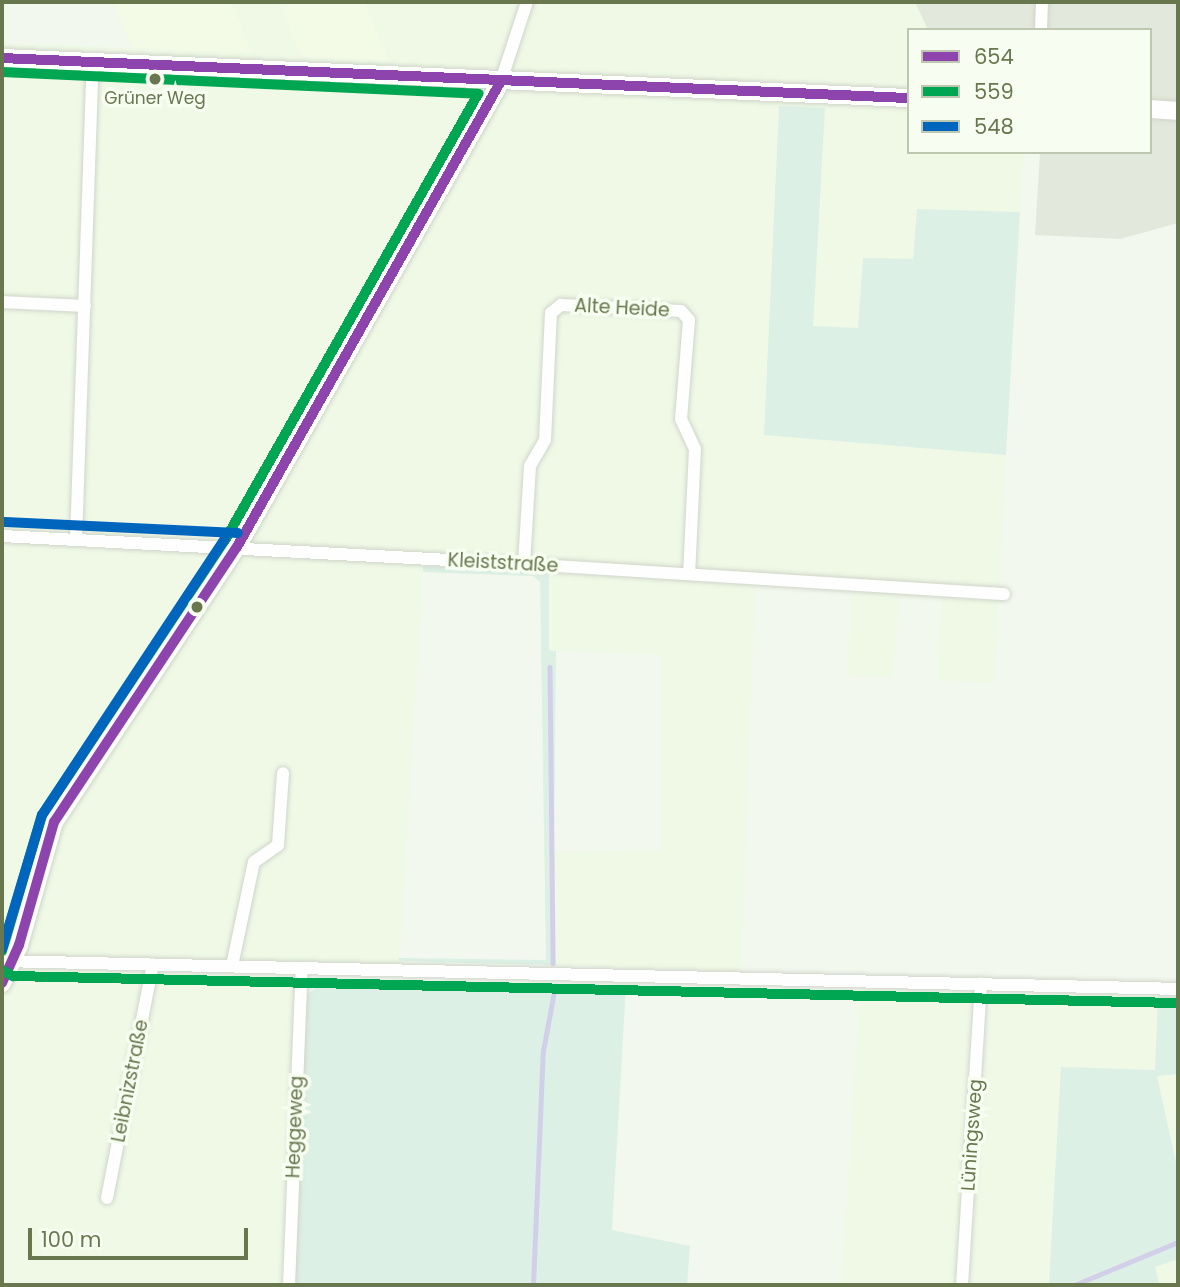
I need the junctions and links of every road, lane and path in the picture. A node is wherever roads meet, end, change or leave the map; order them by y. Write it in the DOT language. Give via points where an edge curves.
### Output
graph roads {
  1 [pos="527,2"];
  2 [pos="1042,2"];
  3 [pos="1041,28"];
  4 [pos="2,58"];
  5 [pos="93,62"];
  6 [pos="501,80"];
  7 [pos="907,98"];
  8 [pos="1152,109"];
  9 [pos="1178,111"];
  10 [pos="2,302"];
  11 [pos="85,306"];
  12 [pos="2,536"];
  13 [pos="76,540"];
  14 [pos="237,547"];
  15 [pos="524,564"];
  16 [pos="688,574"];
  17 [pos="1004,594"];
  18 [pos="283,773"];
  19 [pos="8,961"];
  20 [pos="153,964"];
  21 [pos="232,966"];
  22 [pos="302,968"];
  23 [pos="2,983"];
  24 [pos="981,984"];
  25 [pos="1178,989"];
  26 [pos="107,1198"];
  27 [pos="289,1285"];
  28 [pos="962,1285"];
  1 -- 6 [label="street"];
  2 -- 3 [label="street"];
  4 -- 5 [label="street"];
  5 -- 6 [label="street"];
  5 -- 11 [label="street"];
  6 -- 7 [label="street"];
  6 -- 14 [label="street"];
  8 -- 9 [label="street"];
  10 -- 11 [label="street"];
  11 -- 13 [label="street"];
  12 -- 13 [label="street, Kleiststraße"];
  13 -- 14 [label="street, Kleiststraße"];
  14 -- 15 [label="street, Kleiststraße"];
  14 -- 19 [label="street" via="54,822"];
  15 -- 16 [label="street, Kleiststraße"];
  15 -- 16 [label="street, Alte Heide" via="530,466 545,440 551,313 561,305 681,311 688,320 681,419 695,449"];
  16 -- 17 [label="street, Kleiststraße"];
  18 -- 21 [label="street" via="278,845 254,862"];
  19 -- 20 [label="street"];
  19 -- 23 [label="street"];
  20 -- 21 [label="street"];
  20 -- 26 [label="street, Leibnizstraße"];
  21 -- 22 [label="street"];
  22 -- 24 [label="street"];
  22 -- 27 [label="street, Heggeweg"];
  24 -- 25 [label="street"];
  24 -- 28 [label="street, Lüningsweg"];
}
